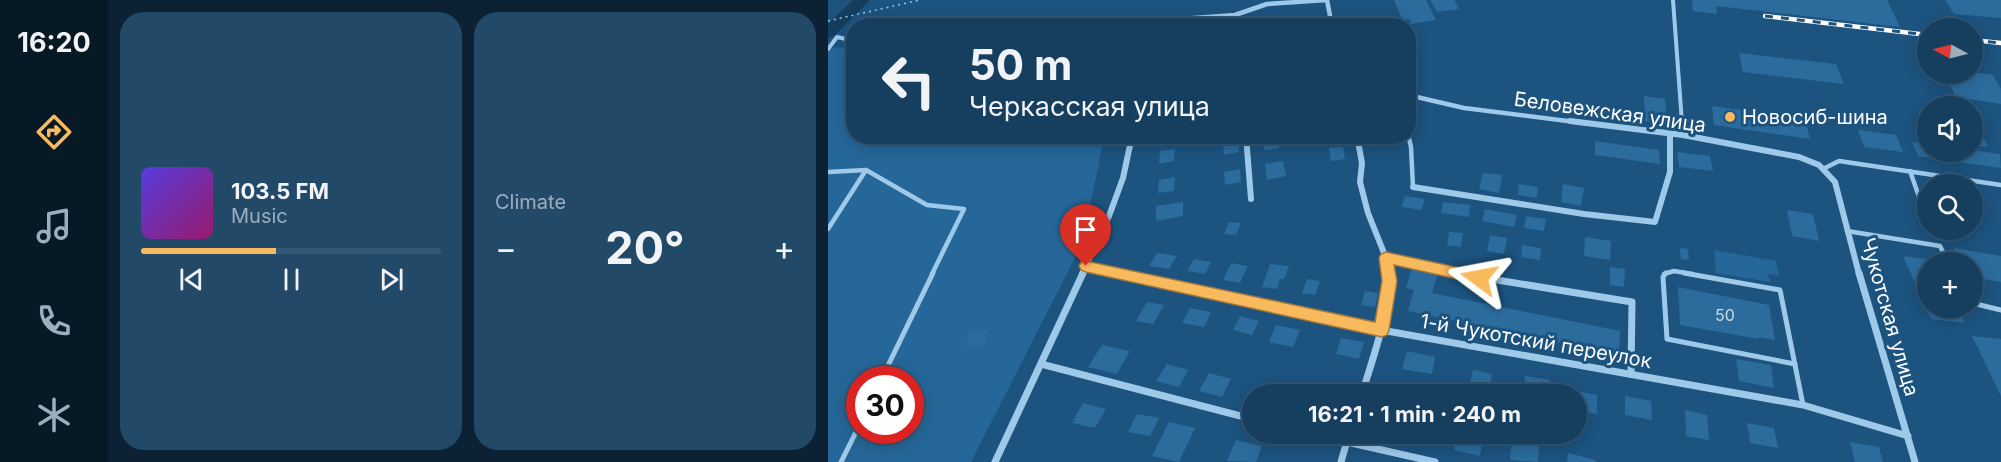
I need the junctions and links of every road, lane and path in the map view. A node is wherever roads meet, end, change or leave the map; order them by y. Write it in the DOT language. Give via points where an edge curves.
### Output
graph roads {
  1 [pos="920,0"];
  2 [pos="1327,0"];
  3 [pos="1673,0"];
  4 [pos="896,5"];
  5 [pos="1235,15"];
  6 [pos="1194,18"];
  7 [pos="1235,18"];
  8 [pos="1330,18"];
  9 [pos="828,21"];
  10 [pos="846,39"];
  11 [pos="828,49"];
  12 [pos="1416,97"];
  13 [pos="1670,134"];
  14 [pos="1683,135"];
  15 [pos="1130,144"];
  16 [pos="1247,144"];
  17 [pos="1358,144"];
  18 [pos="1412,144"];
  19 [pos="1823,169"];
  20 [pos="866,170"];
  21 [pos="1910,171"];
  22 [pos="828,172"];
  23 [pos="1835,182"];
  24 [pos="2001,184"];
  25 [pos="1413,187"];
  26 [pos="1917,191"];
  27 [pos="1251,199"];
  28 [pos="828,229"];
  29 [pos="1847,231"];
  30 [pos="1943,252"];
  31 [pos="1386,258"];
  32 [pos="1086,266"];
  33 [pos="1983,306"];
  34 [pos="2001,310"];
  35 [pos="1382,330"];
  36 [pos="1041,364"];
  37 [pos="1795,364"];
  38 [pos="888,366"];
  39 [pos="1631,374"];
  40 [pos="1365,384"];
  41 [pos="1803,405"];
  42 [pos="1242,416"];
  43 [pos="1908,436"];
  44 [pos="850,444"];
  45 [pos="1346,444"];
  46 [pos="1370,444"];
  47 [pos="841,462"];
  48 [pos="995,462"];
  49 [pos="1341,462"];
  50 [pos="1435,462"];
  51 [pos="1915,462"];
  1 -- 4 [label="path"];
  2 -- 5 [label="street" via="1267,4"];
  2 -- 8 [label="street"];
  3 -- 14 [label="lane"];
  4 -- 9 [label="path"];
  5 -- 6 [label="street"];
  5 -- 7 [label="street"];
  10 -- 11 [label="lane" via="837,37"];
  12 -- 13 [label="street, Беловежская улица" via="1464,108"];
  13 -- 14 [label="street, Беловежская улица"];
  13 -- 25 [label="street" via="1670,172 1655,222"];
  14 -- 19 [label="street, Беловежская улица" via="1799,157"];
  15 -- 32 [label="street" via="1123,178"];
  16 -- 27 [label="street"];
  17 -- 31 [label="street" via="1360,183"];
  18 -- 25 [label="lane"];
  19 -- 21 [label="lane" via="1839,161"];
  19 -- 23 [label="street, Беловежская улица"];
  20 -- 22 [label="lane"];
  20 -- 28 [label="lane"];
  20 -- 38 [label="lane" via="927,205 964,209"];
  21 -- 24 [label="lane"];
  21 -- 26 [label="lane"];
  23 -- 29 [label="street, Чукотская улица"];
  29 -- 30 [label="lane" via="1940,246"];
  29 -- 43 [label="street, Чукотская улица"];
  31 -- 35 [label="street" via="1389,281"];
  31 -- 39 [label="street" via="1479,278 1632,302"];
  32 -- 35 [label="street, 1-й Чукотский переулок"];
  32 -- 36 [label="street"];
  33 -- 34 [label="lane"];
  35 -- 39 [label="street, 1-й Чукотский переулок"];
  35 -- 40 [label="street"];
  36 -- 42 [label="street"];
  36 -- 48 [label="street"];
  37 -- 37 [label="lane" via="1780,290 1674,271 1665,273 1667,339"];
  37 -- 41 [label="lane"];
  39 -- 41 [label="street, 1-й Чукотский переулок"];
  41 -- 43 [label="street, 1-й Чукотский переулок"];
  43 -- 51 [label="street, Чукотская улица"];
  44 -- 47 [label="lane"];
  45 -- 49 [label="street"];
  46 -- 50 [label="street"];
}
